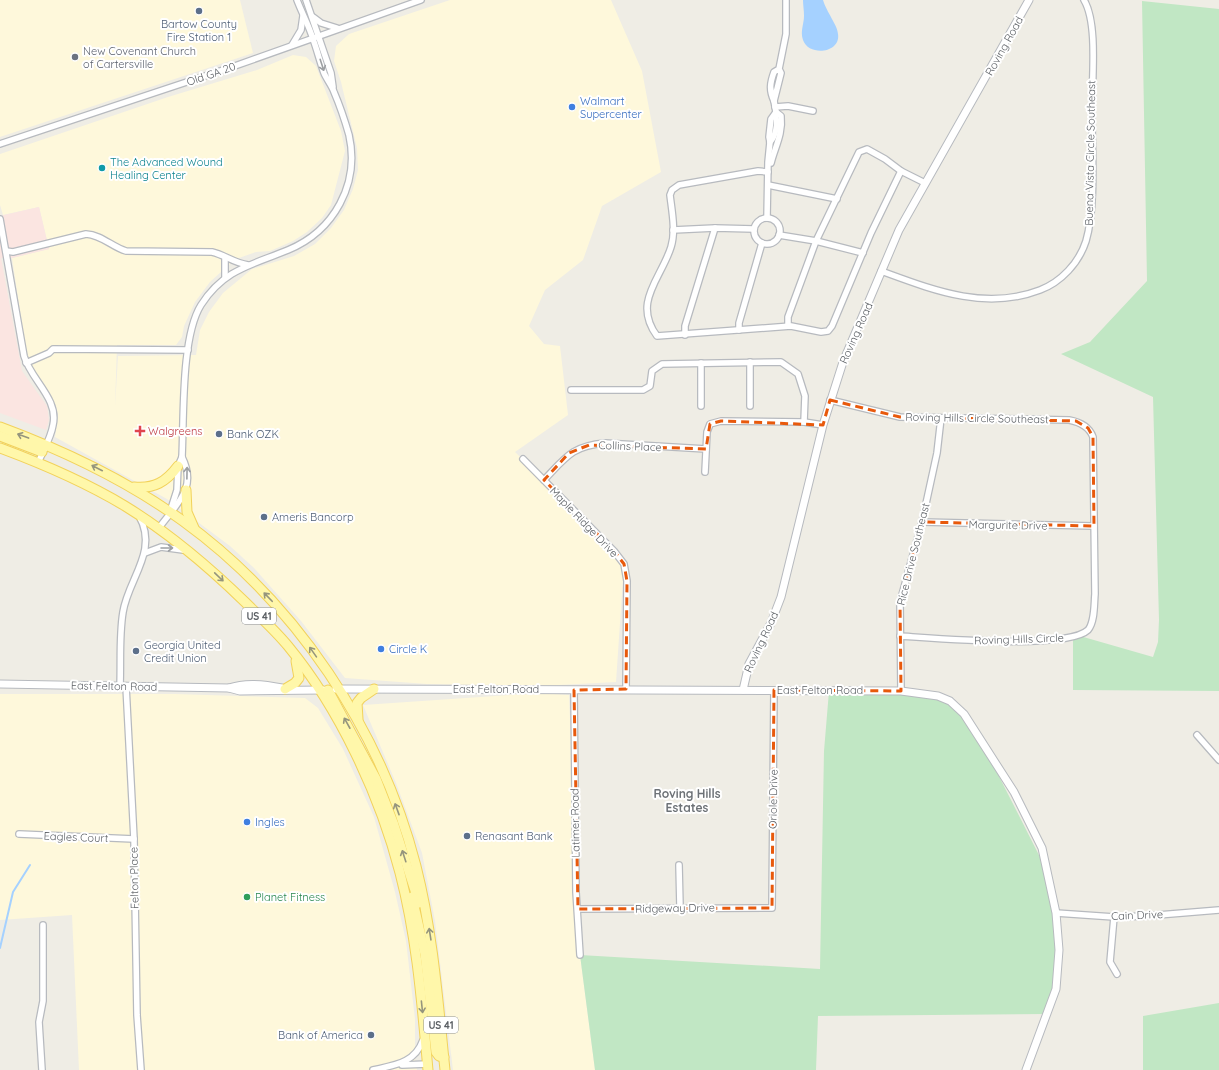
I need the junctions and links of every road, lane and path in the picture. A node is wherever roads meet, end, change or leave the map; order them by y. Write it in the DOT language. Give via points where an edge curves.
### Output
graph roads {
  1 [pos="297,0"];
  2 [pos="306,0"];
  3 [pos="421,0"];
  4 [pos="786,0"];
  5 [pos="1029,0"];
  6 [pos="1084,0"];
  7 [pos="302,14"];
  8 [pos="311,15"];
  9 [pos="339,29"];
  10 [pos="315,37"];
  11 [pos="292,45"];
  12 [pos="813,111"];
  13 [pos="775,112"];
  14 [pos="0,144"];
  15 [pos="768,170"];
  16 [pos="901,171"];
  17 [pos="925,183"];
  18 [pos="768,185"];
  19 [pos="837,199"];
  20 [pos="768,218"];
  21 [pos="0,219"];
  22 [pos="715,228"];
  23 [pos="754,229"];
  24 [pos="673,230"];
  25 [pos="779,235"];
  26 [pos="816,241"];
  27 [pos="762,243"];
  28 [pos="6,251"];
  29 [pos="863,252"];
  30 [pos="225,258"];
  31 [pos="248,265"];
  32 [pos="881,271"];
  33 [pos="225,277"];
  34 [pos="788,326"];
  35 [pos="739,330"];
  36 [pos="685,334"];
  37 [pos="188,350"];
  38 [pos="750,362"];
  39 [pos="26,363"];
  40 [pos="701,363"];
  41 [pos="571,390"];
  42 [pos="830,400"];
  43 [pos="701,406"];
  44 [pos="750,406"];
  45 [pos="941,418"];
  46 [pos="804,422"];
  47 [pos="823,425"];
  48 [pos="0,427"];
  49 [pos="0,436"];
  50 [pos="0,448"];
  51 [pos="44,448"];
  52 [pos="706,449"];
  53 [pos="182,457"];
  54 [pos="523,459"];
  55 [pos="1095,462"];
  56 [pos="38,463"];
  57 [pos="178,466"];
  58 [pos="705,472"];
  59 [pos="544,480"];
  60 [pos="131,487"];
  61 [pos="186,490"];
  62 [pos="170,512"];
  63 [pos="138,514"];
  64 [pos="922,522"];
  65 [pos="1094,526"];
  66 [pos="159,528"];
  67 [pos="196,531"];
  68 [pos="189,551"];
  69 [pos="145,553"];
  70 [pos="900,636"];
  71 [pos="295,656"];
  72 [pos="0,684"];
  73 [pos="123,686"];
  74 [pos="285,689"];
  75 [pos="338,689"];
  76 [pos="374,689"];
  77 [pos="626,689"];
  78 [pos="324,690"];
  79 [pos="574,690"];
  80 [pos="743,690"];
  81 [pos="774,690"];
  82 [pos="901,690"];
  83 [pos="360,726"];
  84 [pos="1197,735"];
  85 [pos="1219,760"];
  86 [pos="19,834"];
  87 [pos="134,839"];
  88 [pos="679,865"];
  89 [pos="403,882"];
  90 [pos="680,907"];
  91 [pos="772,908"];
  92 [pos="578,909"];
  93 [pos="1219,910"];
  94 [pos="1056,913"];
  95 [pos="427,917"];
  96 [pos="1114,917"];
  97 [pos="43,925"];
  98 [pos="580,955"];
  99 [pos="1117,974"];
  100 [pos="425,1036"];
  101 [pos="444,1056"];
  102 [pos="395,1065"];
  103 [pos="428,1067"];
  104 [pos="42,1070"];
  105 [pos="140,1070"];
  106 [pos="373,1070"];
  107 [pos="436,1070"];
  108 [pos="445,1070"];
  109 [pos="1026,1070"];
  1 -- 7 [label="street"];
  2 -- 8 [label="street"];
  3 -- 9 [label="street, Old GA 20"];
  4 -- 13 [label="street" via="786,34 779,69 774,72 770,84"];
  5 -- 17 [label="street, Roving Road"];
  6 -- 32 [label="street, Buena Vista Circle Southeast" via="1092,22 1090,212 1084,246 1069,270 1046,288 1019,297 996,300 954,296"];
  7 -- 10 [label="street"];
  7 -- 11 [label="street" via="301,30"];
  8 -- 9 [label="street" via="321,23"];
  8 -- 10 [label="street"];
  9 -- 10 [label="street, Old GA 20"];
  10 -- 11 [label="street, Old GA 20"];
  10 -- 31 [label="street" via="325,75 334,91 349,134 349,179 340,206 326,225 287,251"];
  11 -- 14 [label="street, Old GA 20"];
  12 -- 13 [label="street" via="788,106"];
  13 -- 15 [label="street" via="777,119 774,138 770,142"];
  13 -- 15 [label="street" via="781,116 781,130"];
  15 -- 18 [label="street"];
  15 -- 24 [label="street" via="679,186 672,190 670,195"];
  16 -- 17 [label="street"];
  16 -- 19 [label="street" via="867,150 859,152"];
  16 -- 29 [label="street"];
  17 -- 32 [label="street, Roving Road" via="892,244"];
  18 -- 19 [label="street"];
  18 -- 20 [label="street"];
  19 -- 26 [label="street"];
  20 -- 23 [label="street" via="758,222"];
  20 -- 25 [label="street" via="777,223"];
  21 -- 28 [label="street"];
  22 -- 23 [label="street"];
  22 -- 24 [label="street"];
  22 -- 36 [label="street" via="685,326"];
  23 -- 27 [label="street" via="756,237"];
  24 -- 36 [label="street" via="669,252 650,289 647,301 648,318 657,336"];
  25 -- 26 [label="street"];
  25 -- 27 [label="street" via="771,243"];
  26 -- 29 [label="street"];
  26 -- 34 [label="street" via="788,317"];
  27 -- 35 [label="street" via="739,322"];
  28 -- 30 [label="street" via="13,252 86,234 96,236 126,251 206,251 218,253"];
  28 -- 39 [label="street"];
  29 -- 34 [label="street" via="828,331"];
  30 -- 31 [label="street"];
  30 -- 33 [label="street"];
  31 -- 33 [label="street"];
  32 -- 42 [label="street, Roving Road"];
  33 -- 37 [label="street" via="200,306 191,331"];
  34 -- 35 [label="street"];
  35 -- 36 [label="street"];
  37 -- 39 [label="street" via="53,350"];
  37 -- 53 [label="street"];
  38 -- 40 [label="street"];
  38 -- 44 [label="street"];
  38 -- 46 [label="street" via="781,362 798,374 805,396"];
  39 -- 51 [label="street" via="54,408 53,426"];
  40 -- 41 [label="street" via="662,364 652,371 650,386 643,390"];
  40 -- 43 [label="street"];
  42 -- 45 [label="street, Roving Hills Circle Southeast" via="900,417"];
  42 -- 47 [label="street, Roving Road"];
  45 -- 55 [label="street, Roving Hills Circle Southeast" via="1076,421 1092,433"];
  45 -- 64 [label="street, Rice Drive Southeast" via="937,453"];
  46 -- 47 [label="street"];
  46 -- 52 [label="street" via="721,421 710,424"];
  47 -- 80 [label="street, Roving Road" via="781,597 771,623 749,664"];
  51 -- 48 [label="main road, US 41, one-way"];
  49 -- 51 [label="main road"];
  50 -- 56 [label="main road, US 41"];
  51 -- 56 [label="street"];
  60 -- 51 [label="main road, US 41, one-way" via="91,465"];
  52 -- 58 [label="street"];
  52 -- 59 [label="street, Collins Place" via="589,445 569,453"];
  53 -- 57 [label="street"];
  61 -- 53 [label="street, one-way" via="187,466"];
  54 -- 59 [label="street, Maple Ridge Drive"];
  55 -- 65 [label="street, Roving Hills Circle"];
  56 -- 63 [label="main road, US 41" via="85,484"];
  57 -- 60 [label="main road" via="166,481 155,486"];
  57 -- 62 [label="street" via="177,490"];
  59 -- 77 [label="street, Maple Ridge Drive" via="597,532 624,564 627,581"];
  60 -- 62 [label="main road, US 41"];
  61 -- 62 [label="street" via="182,500"];
  61 -- 67 [label="main road" via="187,512"];
  62 -- 66 [label="street"];
  62 -- 67 [label="main road, US 41"];
  63 -- 66 [label="main road, US 41"];
  63 -- 69 [label="street" via="146,538"];
  64 -- 65 [label="street, Margurite Drive"];
  64 -- 70 [label="street, Rice Drive Southeast" via="900,602"];
  65 -- 70 [label="street, Roving Hills Circle" via="1094,613 1091,625 1081,634 1066,638 993,642"];
  66 -- 68 [label="main road, US 41"];
  75 -- 67 [label="main road, US 41, one-way" via="301,636 271,600"];
  69 -- 68 [label="street, one-way" via="161,547"];
  68 -- 71 [label="main road, US 41, one-way" via="263,620"];
  69 -- 73 [label="street, Felton Place" via="123,613"];
  70 -- 82 [label="street, Rice Drive Southeast"];
  71 -- 74 [label="main road" via="299,678"];
  71 -- 78 [label="main road, US 41"];
  72 -- 73 [label="street, East Felton Road"];
  73 -- 74 [label="street, East Felton Road" via="229,688 239,684 267,685"];
  73 -- 87 [label="street, Felton Place"];
  74 -- 78 [label="street, East Felton Road"];
  75 -- 76 [label="street, East Felton Road"];
  75 -- 78 [label="street, East Felton Road"];
  75 -- 83 [label="main road, US 41"];
  76 -- 79 [label="street, East Felton Road"];
  76 -- 83 [label="main road" via="357,703"];
  77 -- 79 [label="street, East Felton Road"];
  77 -- 80 [label="street, East Felton Road"];
  78 -- 89 [label="main road, US 41" via="370,784"];
  95 -- 78 [label="main road, one-way" via="422,915 396,831 376,779"];
  79 -- 92 [label="street, Latimer Road" via="574,812"];
  80 -- 81 [label="street, East Felton Road"];
  81 -- 82 [label="street, East Felton Road"];
  81 -- 91 [label="street, Oriole Drive"];
  82 -- 94 [label="street, East Felton Road" via="938,696 950,701 964,714 1014,792 1042,848"];
  95 -- 83 [label="main road, US 41, one-way" via="399,813"];
  84 -- 85 [label="street"];
  86 -- 87 [label="street, Eagles Court"];
  87 -- 105 [label="street, Felton Place"];
  88 -- 90 [label="street"];
  89 -- 100 [label="main road, US 41, one-way" via="414,940"];
  89 -- 101 [label="main road" via="412,898 424,946 436,1052 438,1056"];
  90 -- 91 [label="street, Ridgeway Drive"];
  90 -- 92 [label="street, Ridgeway Drive"];
  92 -- 98 [label="street, Latimer Road"];
  93 -- 96 [label="street, Cain Drive"];
  94 -- 96 [label="street, Cain Drive"];
  94 -- 109 [label="street, East Felton Road" via="1059,950 1056,989"];
  101 -- 95 [label="main road, US 41, one-way"];
  96 -- 99 [label="street" via="1110,962"];
  97 -- 104 [label="street" via="43,1001 39,1022"];
  100 -- 102 [label="street" via="416,1055"];
  100 -- 103 [label="main road, US 41"];
  101 -- 108 [label="main road, US 41"];
  102 -- 103 [label="street"];
  102 -- 106 [label="street"];
  103 -- 107 [label="main road" via="434,1066"];
}
